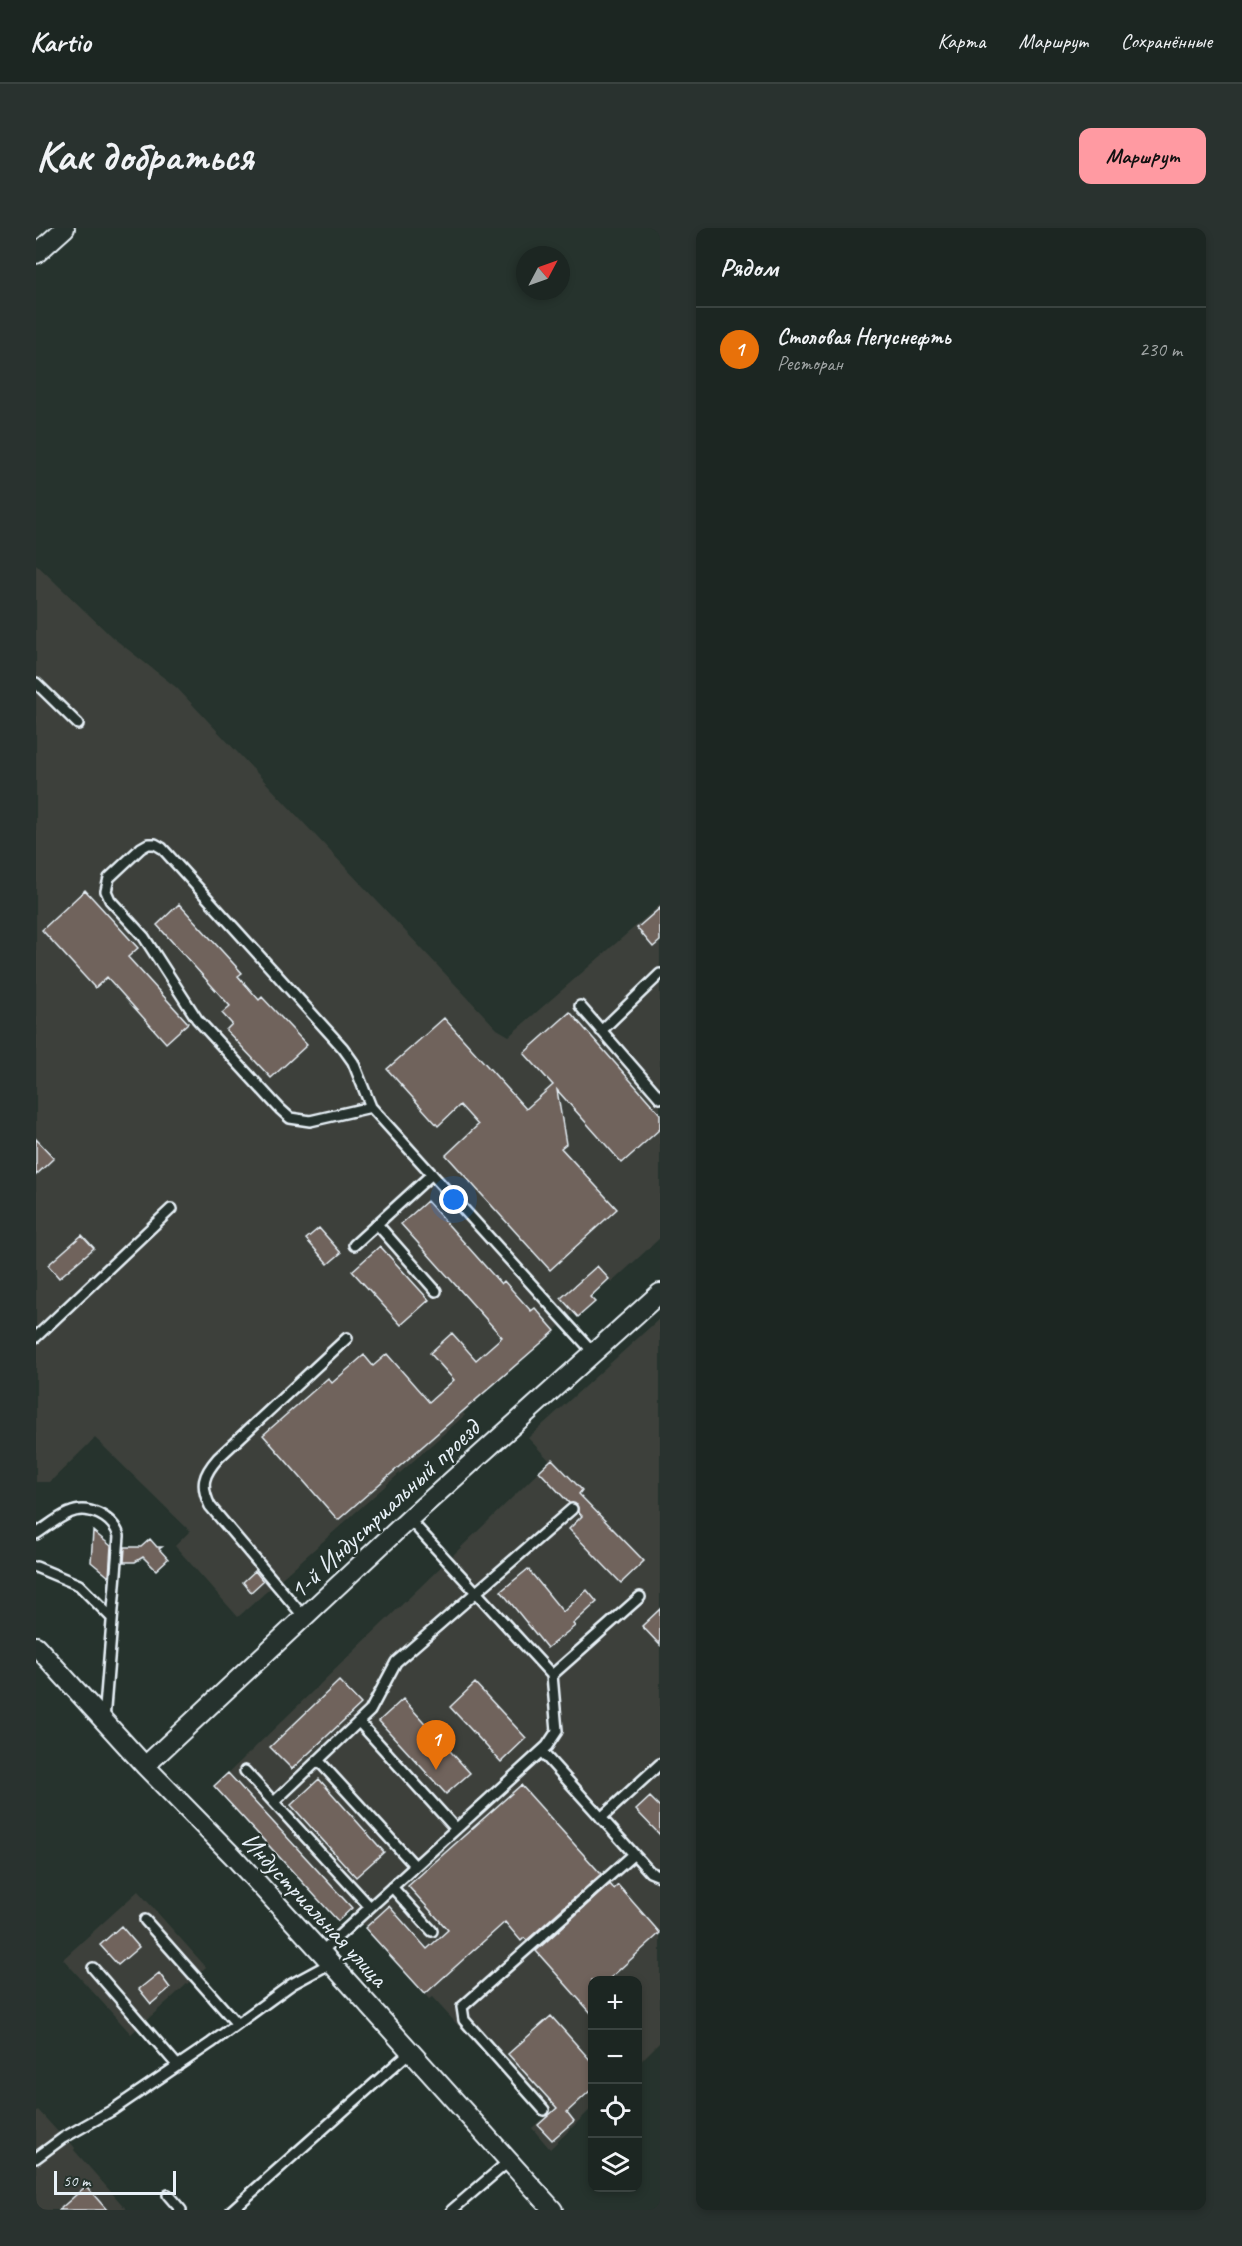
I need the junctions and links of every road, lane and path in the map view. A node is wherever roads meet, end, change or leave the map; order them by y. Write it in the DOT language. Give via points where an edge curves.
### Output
graph roads {
  1 [pos="65,228"];
  2 [pos="36,254"];
  3 [pos="36,683"];
  4 [pos="78,724"];
  5 [pos="660,974"];
  6 [pos="580,1006"];
  7 [pos="601,1031"];
  8 [pos="660,1098"];
  9 [pos="370,1107"];
  10 [pos="432,1174"];
  11 [pos="171,1209"];
  12 [pos="377,1224"];
  13 [pos="354,1245"];
  14 [pos="436,1291"];
  15 [pos="660,1293"];
  16 [pos="36,1337"];
  17 [pos="347,1338"];
  18 [pos="593,1352"];
  19 [pos="572,1509"];
  20 [pos="409,1519"];
  21 [pos="36,1534"];
  22 [pos="36,1567"];
  23 [pos="477,1593"];
  24 [pos="640,1597"];
  25 [pos="304,1617"];
  26 [pos="112,1618"];
  27 [pos="36,1646"];
  28 [pos="552,1675"];
  29 [pos="104,1721"];
  30 [pos="359,1722"];
  31 [pos="542,1752"];
  32 [pos="318,1760"];
  33 [pos="660,1764"];
  34 [pos="145,1766"];
  35 [pos="245,1772"];
  36 [pos="274,1802"];
  37 [pos="601,1818"];
  38 [pos="456,1829"];
  39 [pos="634,1854"];
  40 [pos="415,1866"];
  41 [pos="660,1876"];
  42 [pos="392,1887"];
  43 [pos="369,1907"];
  44 [pos="145,1920"];
  45 [pos="432,1931"];
  46 [pos="326,1957"];
  47 [pos="93,1968"];
  48 [pos="237,2024"];
  49 [pos="411,2051"];
  50 [pos="178,2066"];
  51 [pos="544,2110"];
  52 [pos="36,2158"];
  53 [pos="509,2161"];
  54 [pos="168,2195"];
  55 [pos="181,2210"];
  56 [pos="232,2210"];
  57 [pos="452,2210"];
  58 [pos="553,2210"];
  1 -- 2 [label="street"];
  3 -- 4 [label="lane"];
  5 -- 7 [label="lane"];
  6 -- 7 [label="lane"];
  7 -- 8 [label="lane"];
  9 -- 9 [label="lane" via="300,1121 290,1118 197,1019 144,937 110,900 106,891 109,878 148,844 162,848 344,1048"];
  9 -- 10 [label="lane"];
  10 -- 12 [label="lane"];
  10 -- 18 [label="lane"];
  11 -- 16 [label="lane"];
  12 -- 13 [label="lane"];
  12 -- 14 [label="lane"];
  15 -- 18 [label="street, 1-й Индустриальный проезд"];
  17 -- 25 [label="lane" via="218,1458 204,1481 210,1506"];
  18 -- 20 [label="street, 1-й Индустриальный проезд"];
  19 -- 23 [label="lane"];
  20 -- 23 [label="lane"];
  20 -- 25 [label="street, 1-й Индустриальный проезд"];
  21 -- 26 [label="lane" via="76,1511 104,1516 116,1527 119,1536"];
  22 -- 26 [label="lane" via="79,1585"];
  23 -- 28 [label="lane"];
  23 -- 30 [label="lane" via="396,1662 375,1704"];
  24 -- 28 [label="lane"];
  25 -- 34 [label="street, 1-й Индустриальный проезд"];
  26 -- 29 [label="lane"];
  27 -- 29 [label="street, Индустриальная улица"];
  28 -- 31 [label="lane" via="557,1731"];
  29 -- 34 [label="street, Индустриальная улица"];
  30 -- 32 [label="lane"];
  30 -- 38 [label="lane"];
  31 -- 37 [label="lane"];
  31 -- 38 [label="lane"];
  32 -- 36 [label="lane"];
  32 -- 40 [label="lane"];
  33 -- 37 [label="lane"];
  34 -- 46 [label="street, Индустриальная улица"];
  35 -- 36 [label="lane"];
  36 -- 43 [label="lane"];
  37 -- 39 [label="lane"];
  38 -- 40 [label="lane"];
  39 -- 41 [label="lane" via="650,1872"];
  39 -- 51 [label="lane" via="462,2007 464,2020"];
  40 -- 42 [label="lane"];
  42 -- 43 [label="lane"];
  42 -- 45 [label="lane"];
  43 -- 46 [label="lane"];
  44 -- 48 [label="lane"];
  46 -- 48 [label="lane"];
  46 -- 49 [label="street, Индустриальная улица"];
  47 -- 50 [label="lane"];
  48 -- 50 [label="lane"];
  49 -- 53 [label="street, Индустриальная улица"];
  49 -- 56 [label="lane"];
  50 -- 52 [label="lane"];
  53 -- 57 [label="lane"];
  53 -- 58 [label="street, Индустриальная улица"];
  54 -- 55 [label="lane"];
}
